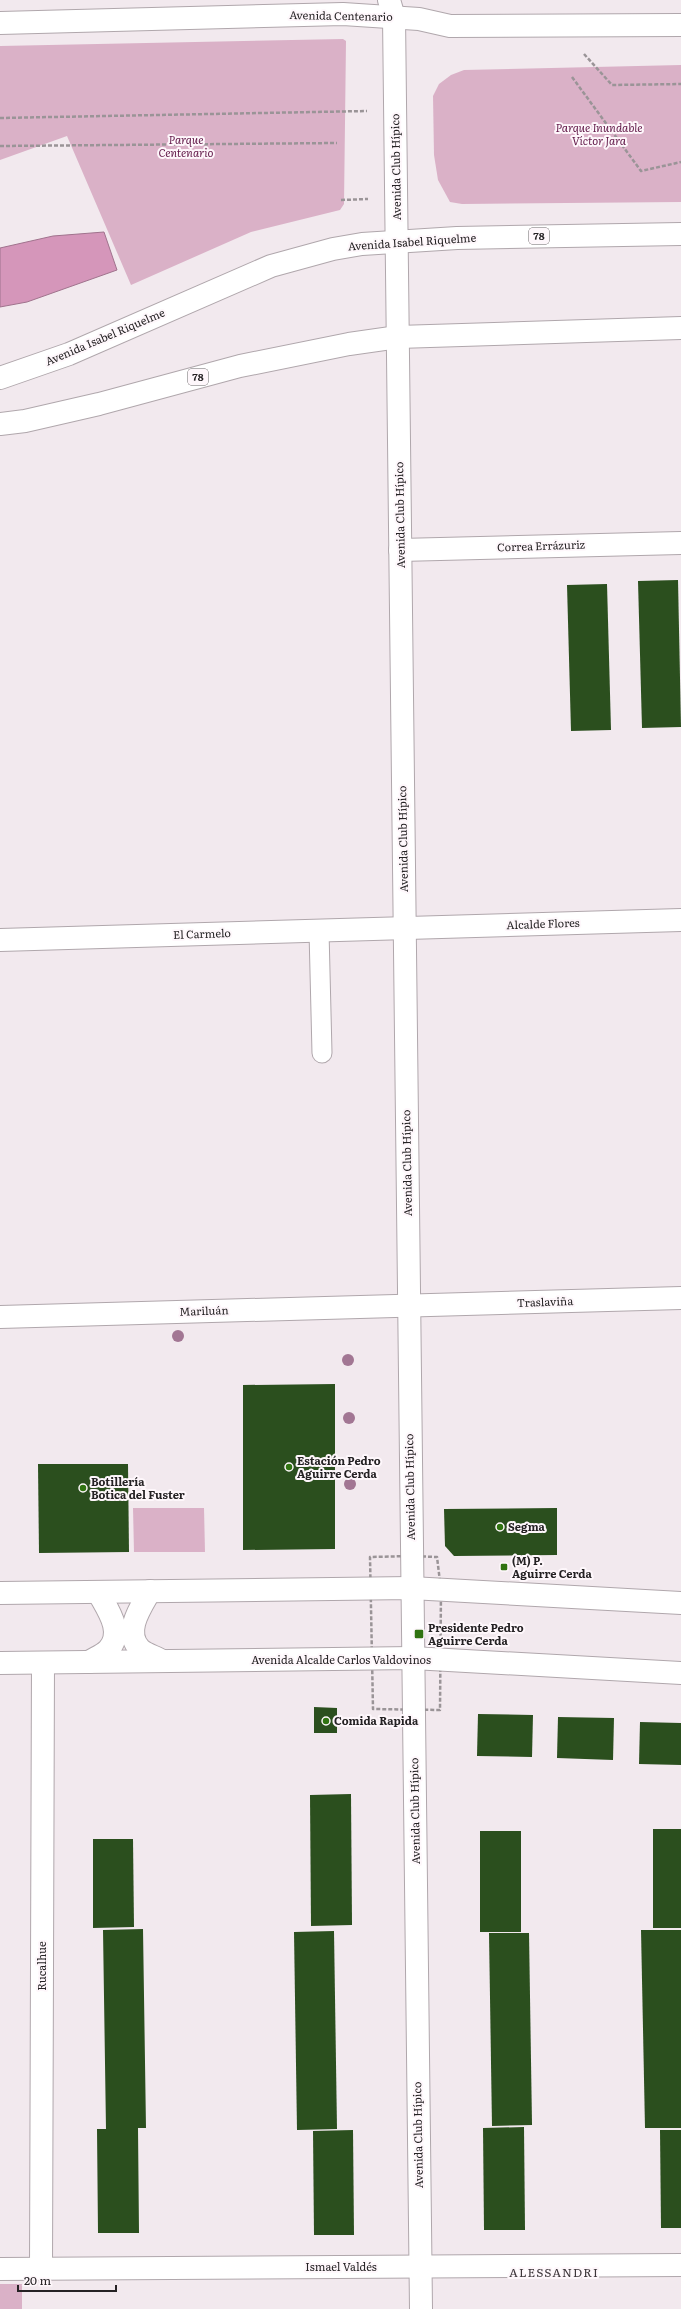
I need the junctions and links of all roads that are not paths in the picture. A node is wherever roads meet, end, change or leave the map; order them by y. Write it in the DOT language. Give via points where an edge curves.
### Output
graph roads {
  1 [pos="396,6"];
  2 [pos="0,23"];
  3 [pos="681,25"];
  4 [pos="681,234"];
  5 [pos="397,241"];
  6 [pos="681,328"];
  7 [pos="398,337"];
  8 [pos="0,378"];
  9 [pos="0,424"];
  10 [pos="681,542"];
  11 [pos="400,550"];
  12 [pos="681,920"];
  13 [pos="404,928"];
  14 [pos="319,931"];
  15 [pos="0,940"];
  16 [pos="322,1053"];
  17 [pos="681,1298"];
  18 [pos="408,1306"];
  19 [pos="0,1317"];
  20 [pos="411,1588"];
  21 [pos="150,1591"];
  22 [pos="98,1592"];
  23 [pos="0,1593"];
  24 [pos="681,1603"];
  25 [pos="413,1658"];
  26 [pos="162,1661"];
  27 [pos="43,1662"];
  28 [pos="89,1662"];
  29 [pos="0,1663"];
  30 [pos="681,1673"];
  31 [pos="681,2265"];
  32 [pos="420,2266"];
  33 [pos="0,2269"];
  34 [pos="41,2269"];
  35 [pos="421,2309"];
  1 -- 2 [label="main road, Avenida Centenario" via="343,14"];
  1 -- 3 [label="main road, Avenida Centenario" via="419,18 450,26"];
  1 -- 5 [label="main road, Avenida Club Hípico"];
  4 -- 5 [label="main road, Avenida Isabel Riquelme / 78"];
  5 -- 7 [label="main road, Avenida Club Hípico"];
  5 -- 8 [label="main road, Avenida Isabel Riquelme / 78" via="333,249 271,266 69,354"];
  6 -- 7 [label="main road, 78"];
  7 -- 9 [label="main road, 78" via="240,366 100,404 26,421"];
  7 -- 11 [label="main road, Avenida Club Hípico"];
  10 -- 11 [label="main road, Correa Errázuriz"];
  11 -- 13 [label="main road, Avenida Club Hípico"];
  12 -- 13 [label="main road, Alcalde Flores"];
  13 -- 14 [label="main road, El Carmelo"];
  13 -- 18 [label="main road, Avenida Club Hípico"];
  14 -- 15 [label="main road, El Carmelo"];
  14 -- 16 [label="lane"];
  17 -- 18 [label="main road, Traslaviña"];
  18 -- 19 [label="main road, Mariluán"];
  18 -- 20 [label="main road, Avenida Club Hípico"];
  20 -- 21 [label="main road"];
  20 -- 24 [label="main road"];
  20 -- 25 [label="main road, Avenida Club Hípico"];
  21 -- 22 [label="main road"];
  21 -- 26 [label="main road" via="133,1624 134,1637 140,1649"];
  22 -- 23 [label="main road"];
  22 -- 28 [label="main road" via="116,1630 108,1650"];
  25 -- 26 [label="main road, Avenida Alcalde Carlos Valdovinos"];
  25 -- 30 [label="main road, Avenida Alcalde Carlos Valdovinos"];
  25 -- 32 [label="main road, Avenida Club Hípico"];
  26 -- 28 [label="main road, Avenida Alcalde Carlos Valdovinos"];
  27 -- 28 [label="main road, Avenida Alcalde Carlos Valdovinos"];
  27 -- 29 [label="main road, Avenida Alcalde Carlos Valdovinos"];
  27 -- 34 [label="main road, Rucalhue"];
  31 -- 32 [label="main road, Ismael Valdés"];
  32 -- 34 [label="main road, Ismael Valdés"];
  32 -- 35 [label="main road, Avenida Club Hípico"];
  33 -- 34 [label="main road, Ismael Valdés"];
}
